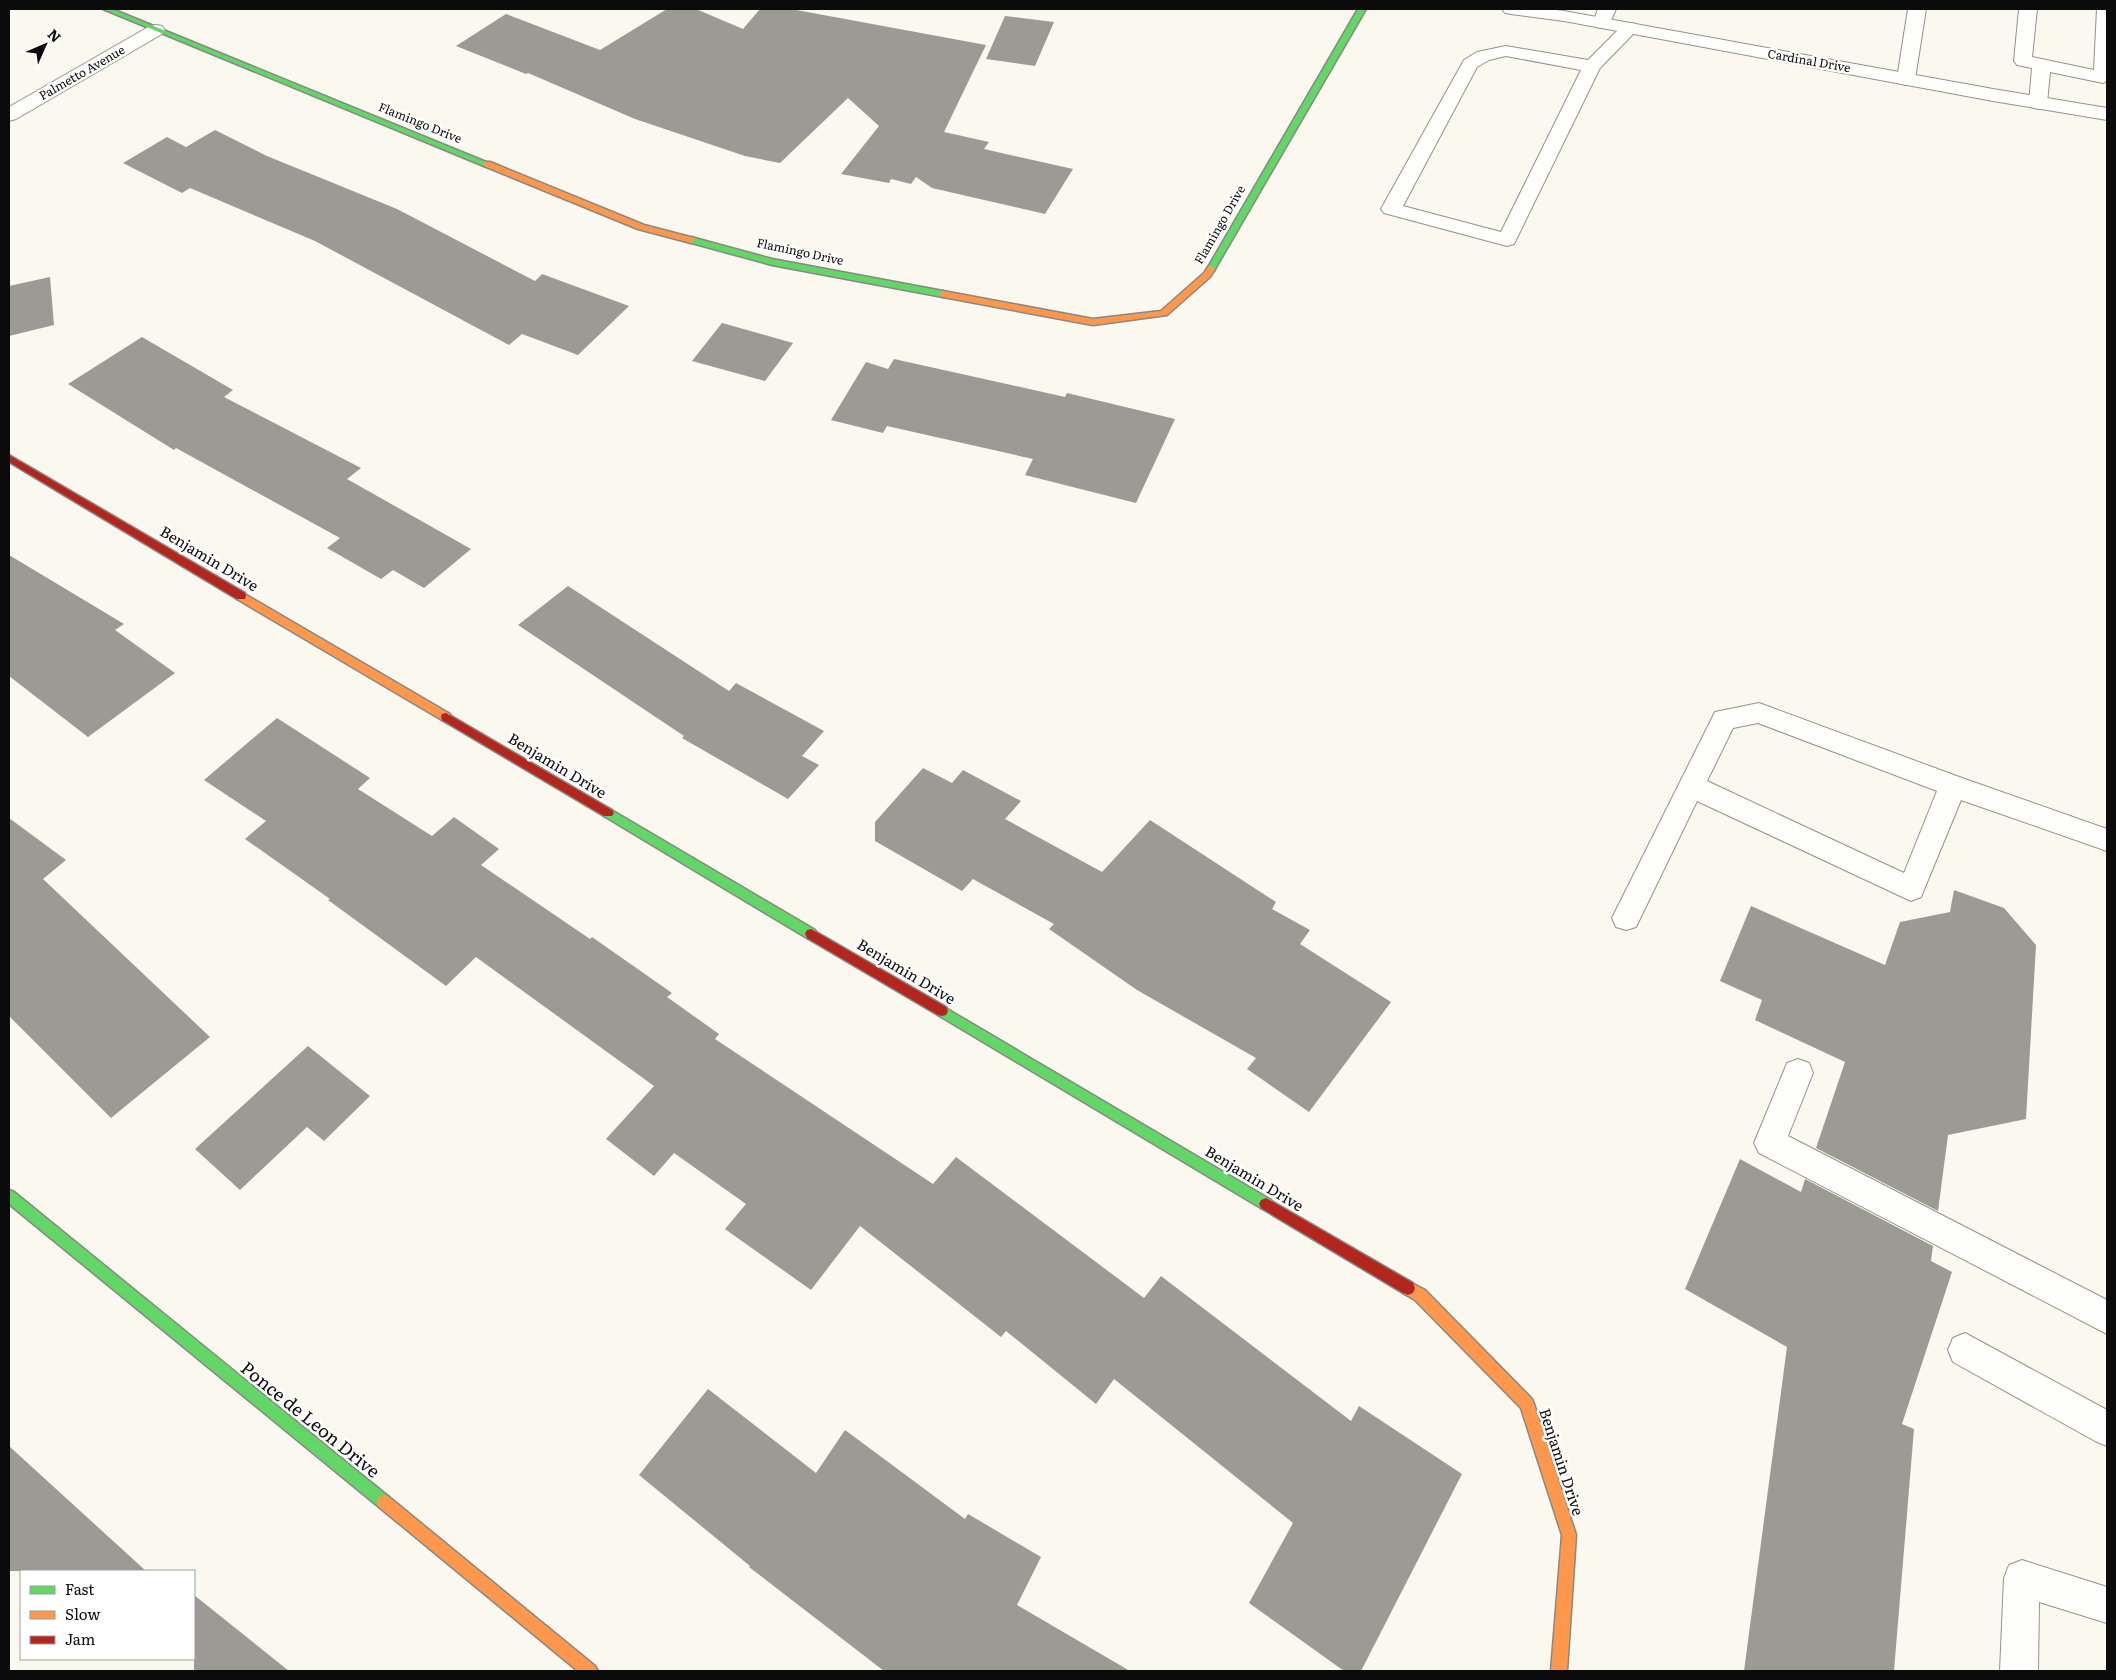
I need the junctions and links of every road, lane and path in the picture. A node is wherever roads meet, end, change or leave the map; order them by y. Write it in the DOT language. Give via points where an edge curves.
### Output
graph roads {
  1 [pos="106,9"];
  2 [pos="1362,9"];
  3 [pos="1511,9"];
  4 [pos="1917,9"];
  5 [pos="2028,9"];
  6 [pos="2106,9"];
  7 [pos="1565,12"];
  8 [pos="1605,16"];
  9 [pos="1630,28"];
  10 [pos="156,30"];
  11 [pos="2042,64"];
  12 [pos="1592,66"];
  13 [pos="1906,79"];
  14 [pos="2038,103"];
  15 [pos="2107,114"];
  16 [pos="9,115"];
  17 [pos="9,458"];
  18 [pos="1691,786"];
  19 [pos="1953,786"];
  20 [pos="2107,840"];
  21 [pos="1626,918"];
  22 [pos="1798,1073"];
  23 [pos="9,1196"];
  24 [pos="2107,1318"];
  25 [pos="1965,1350"];
  26 [pos="2107,1429"];
  27 [pos="2107,1605"];
  28 [pos="590,1671"];
  29 [pos="1559,1671"];
  30 [pos="2019,1671"];
  1 -- 10 [label="street, Flamingo Drive"];
  2 -- 10 [label="street, Flamingo Drive" via="1207,275 1164,313 1093,322 772,262 641,228"];
  3 -- 7 [label="street, Cardinal Drive"];
  4 -- 13 [label="street"];
  5 -- 11 [label="street" via="2022,61"];
  6 -- 11 [label="street" via="2103,76"];
  7 -- 8 [label="street, Cardinal Drive"];
  8 -- 9 [label="street, Cardinal Drive"];
  9 -- 12 [label="street"];
  9 -- 13 [label="street, Cardinal Drive"];
  10 -- 16 [label="street, Palmetto Avenue"];
  11 -- 14 [label="street"];
  12 -- 12 [label="street" via="1507,240 1391,210 1470,64 1483,56 1506,51"];
  13 -- 14 [label="street, Cardinal Drive"];
  14 -- 15 [label="street, Cardinal Drive"];
  17 -- 29 [label="street, Benjamin Drive" via="1420,1295 1527,1404 1569,1536"];
  18 -- 19 [label="street" via="1724,719 1759,713"];
  18 -- 19 [label="street" via="1911,889"];
  18 -- 21 [label="street"];
  19 -- 20 [label="street"];
  22 -- 24 [label="street" via="1770,1144"];
  23 -- 28 [label="street, Ponce de Leon Drive"];
  25 -- 26 [label="street"];
  27 -- 30 [label="street" via="2022,1578"];
}
